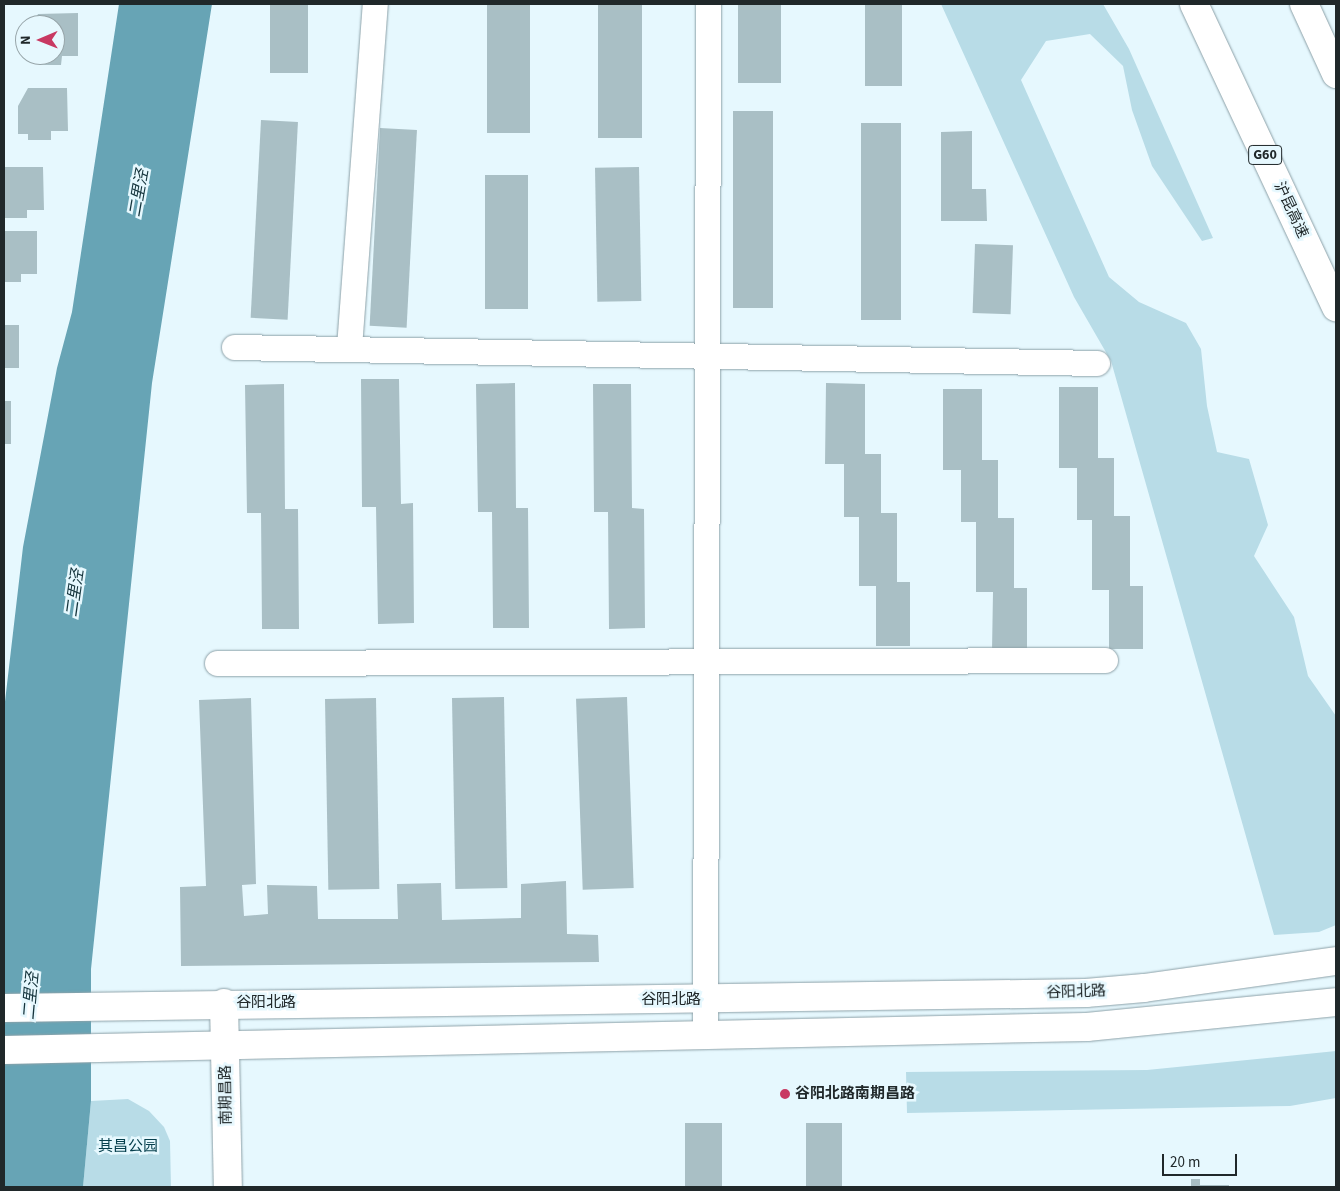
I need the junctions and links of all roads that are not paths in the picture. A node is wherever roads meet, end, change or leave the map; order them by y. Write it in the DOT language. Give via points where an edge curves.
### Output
graph roads {
  1 [pos="375,4"];
  2 [pos="708,4"];
  3 [pos="1194,4"];
  4 [pos="1304,4"];
  5 [pos="1336,74"];
  6 [pos="1336,307"];
  7 [pos="349,347"];
  8 [pos="234,348"];
  9 [pos="708,355"];
  10 [pos="1097,363"];
  11 [pos="1105,660"];
  12 [pos="706,661"];
  13 [pos="217,663"];
  14 [pos="1336,961"];
  15 [pos="705,1000"];
  16 [pos="1336,1002"];
  17 [pos="224,1003"];
  18 [pos="4,1008"];
  19 [pos="705,1035"];
  20 [pos="225,1046"];
  21 [pos="4,1050"];
  22 [pos="228,1187"];
  1 -- 7 [label="street"];
  2 -- 9 [label="street"];
  3 -- 6 [label="main road, 沪昆高速 / G60"];
  4 -- 5 [label="main road"];
  7 -- 8 [label="street"];
  7 -- 9 [label="street"];
  9 -- 10 [label="street"];
  9 -- 12 [label="street"];
  11 -- 12 [label="street"];
  12 -- 13 [label="street"];
  12 -- 15 [label="street"];
  14 -- 15 [label="main road, 谷阳北路" via="1144,988 1086,992"];
  15 -- 17 [label="main road, 谷阳北路"];
  15 -- 19 [label="street"];
  16 -- 19 [label="main road" via="1087,1027"];
  17 -- 18 [label="main road, 谷阳北路"];
  17 -- 20 [label="main road, 南期昌路"];
  19 -- 20 [label="main road"];
  20 -- 21 [label="main road"];
  20 -- 22 [label="main road, 南期昌路"];
}
